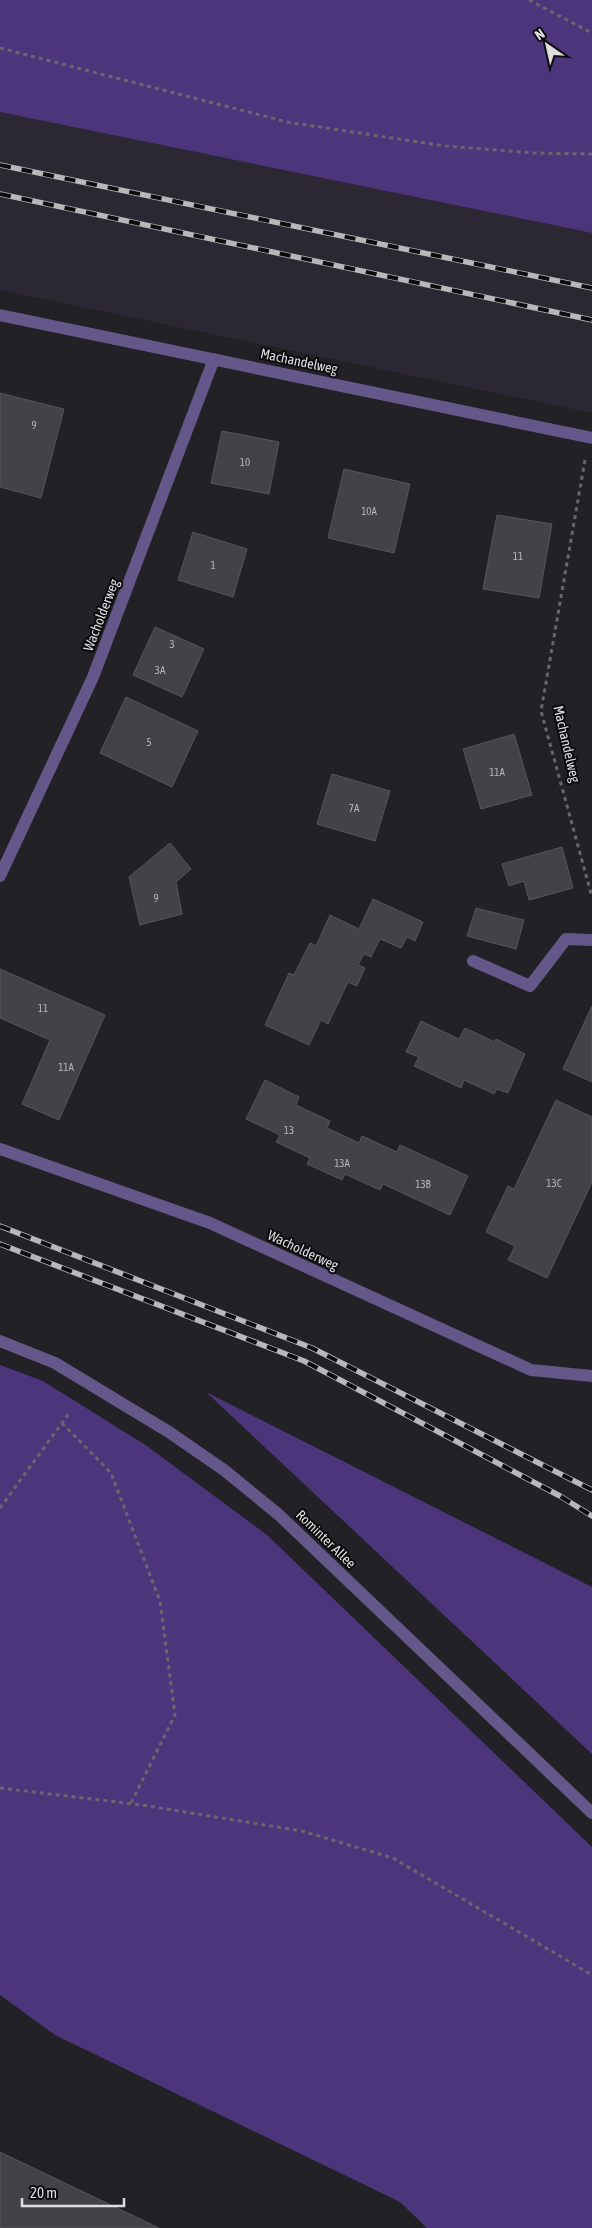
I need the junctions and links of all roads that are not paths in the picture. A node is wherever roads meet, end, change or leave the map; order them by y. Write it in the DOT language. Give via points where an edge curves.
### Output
graph roads {
  1 [pos="0,315"];
  2 [pos="214,359"];
  3 [pos="590,438"];
  4 [pos="0,876"];
  5 [pos="592,940"];
  6 [pos="473,961"];
  7 [pos="0,1150"];
  8 [pos="0,1341"];
  9 [pos="592,1376"];
  10 [pos="592,1813"];
  1 -- 2 [label="street, Machandelweg"];
  2 -- 3 [label="street, Machandelweg"];
  2 -- 4 [label="street, Wacholderweg" via="93,678"];
  5 -- 6 [label="street" via="566,939 530,986"];
  7 -- 9 [label="street, Wacholderweg" via="210,1223 531,1370"];
  8 -- 10 [label="street, Rominter Allee" via="55,1363 169,1432 224,1470 278,1514"];
}
